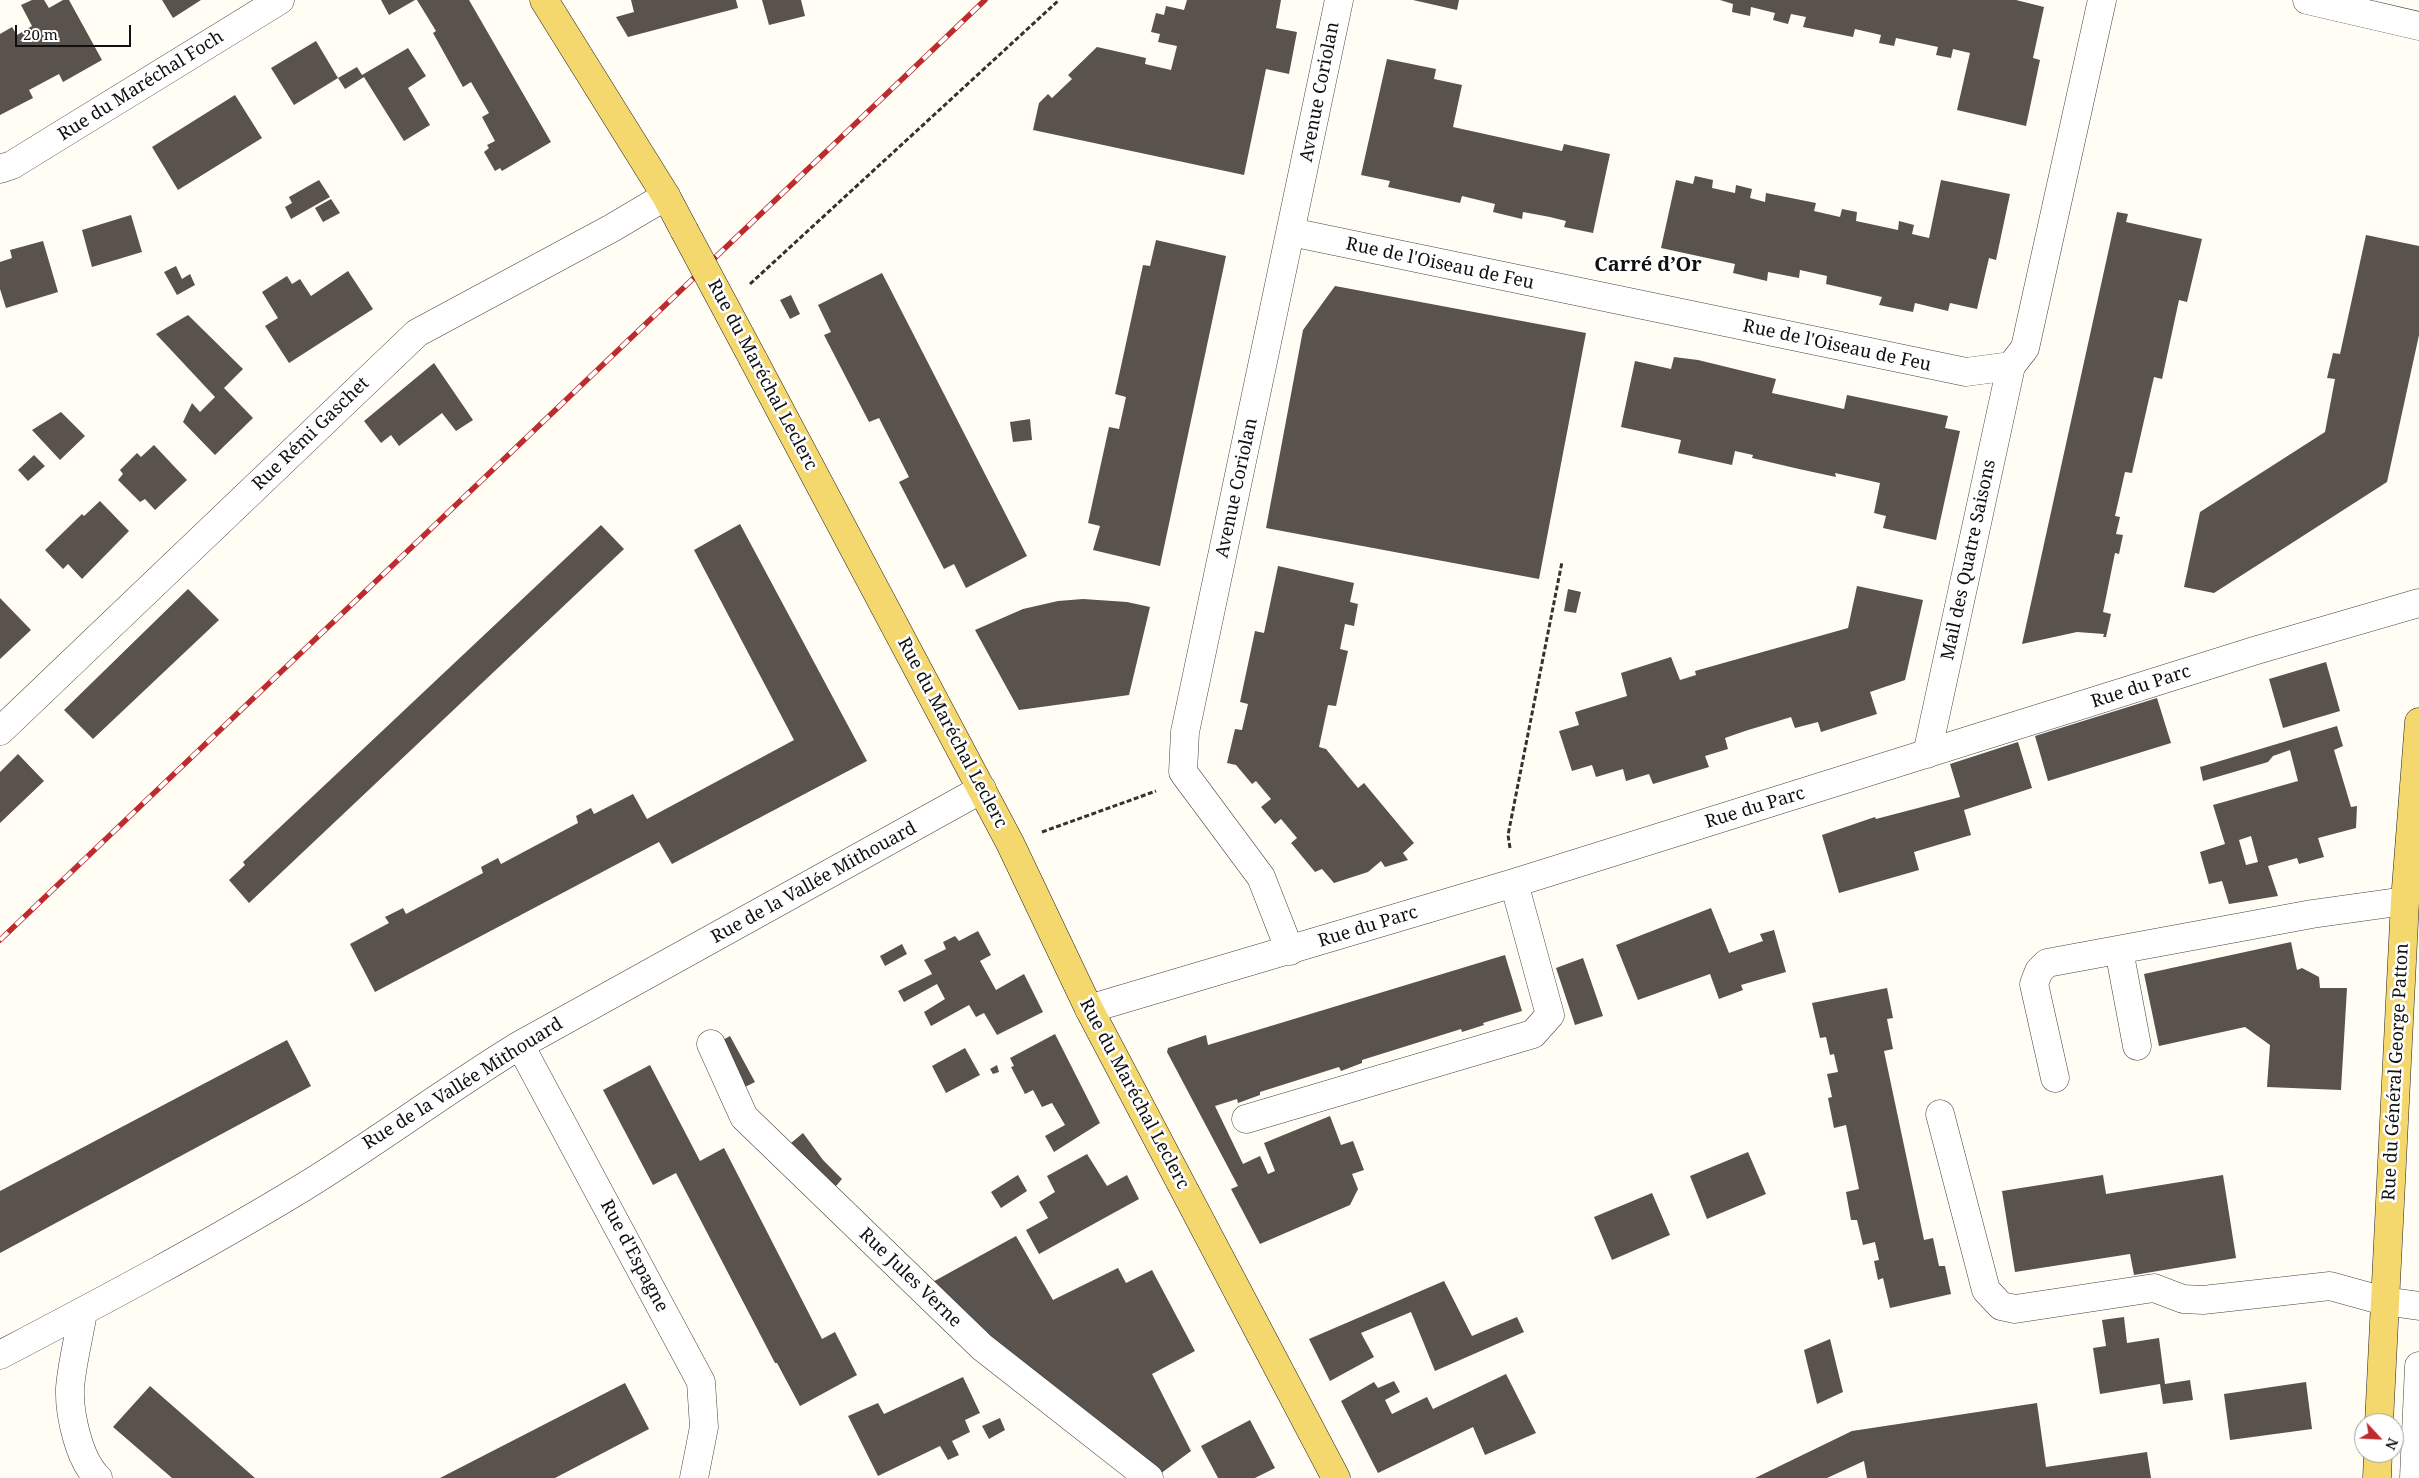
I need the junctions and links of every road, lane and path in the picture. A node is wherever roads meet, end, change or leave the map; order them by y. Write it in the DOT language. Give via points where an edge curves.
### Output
graph roads {
  1 [pos="280,0"];
  2 [pos="544,0"];
  3 [pos="1059,0"];
  4 [pos="1339,0"];
  5 [pos="2102,0"];
  6 [pos="2307,0"];
  7 [pos="2419,26"];
  8 [pos="0,169"];
  9 [pos="666,196"];
  10 [pos="1292,232"];
  11 [pos="781,257"];
  12 [pos="2011,366"];
  13 [pos="1562,562"];
  14 [pos="2419,603"];
  15 [pos="2419,722"];
  16 [pos="0,731"];
  17 [pos="1927,754"];
  18 [pos="1183,772"];
  19 [pos="982,789"];
  20 [pos="1010,842"];
  21 [pos="2410,882"];
  22 [pos="1514,884"];
  23 [pos="2119,950"];
  24 [pos="1290,951"];
  25 [pos="1089,1009"];
  26 [pos="710,1044"];
  27 [pos="520,1045"];
  28 [pos="2137,1046"];
  29 [pos="2055,1078"];
  30 [pos="1940,1114"];
  31 [pos="1246,1119"];
  32 [pos="2384,1301"];
  33 [pos="2419,1306"];
  34 [pos="83,1312"];
  35 [pos="0,1356"];
  36 [pos="2419,1366"];
  37 [pos="2380,1394"];
  38 [pos="2418,1399"];
  39 [pos="2379,1413"];
  40 [pos="2378,1463"];
  41 [pos="98,1478"];
  42 [pos="694,1478"];
  43 [pos="1149,1478"];
  44 [pos="1336,1478"];
  45 [pos="2377,1478"];
  46 [pos="2414,1478"];
  1 -- 8 [label="street, Rue du Maréchal Foch" via="12,166"];
  2 -- 9 [label="main road, Rue du Maréchal Leclerc"];
  3 -- 11 [label="path"];
  4 -- 10 [label="street, Avenue Coriolan"];
  5 -- 12 [label="street" via="2025,348"];
  6 -- 7 [label="street"];
  9 -- 16 [label="street, Rue Rémi Gaschet" via="417,333"];
  9 -- 19 [label="main road, Rue du Maréchal Leclerc, bridge"];
  10 -- 12 [label="street, Rue de l'Oiseau de Feu" via="1966,372"];
  10 -- 18 [label="street, Avenue Coriolan" via="1185,732"];
  12 -- 17 [label="street, Mail des Quatre Saisons"];
  13 -- 22 [label="path" via="1508,835"];
  14 -- 17 [label="street, Rue du Parc" via="2257,650"];
  15 -- 21 [label="main road, Rue du Général George Patton"];
  17 -- 22 [label="street, Rue du Parc"];
  18 -- 20 [label="path" via="1158,790"];
  18 -- 24 [label="street" via="1262,877"];
  19 -- 20 [label="main road, Rue du Maréchal Leclerc"];
  19 -- 27 [label="street, Rue de la Vallée Mithouard"];
  20 -- 25 [label="main road, Rue du Maréchal Leclerc"];
  21 -- 23 [label="street" via="2312,914"];
  21 -- 32 [label="main road, Rue du Général George Patton"];
  22 -- 24 [label="street, Rue du Parc"];
  22 -- 31 [label="street" via="1550,1015 1533,1034"];
  23 -- 28 [label="street"];
  23 -- 29 [label="street" via="2047,963 2039,970 2034,984"];
  24 -- 25 [label="street, Rue du Parc"];
  25 -- 44 [label="main road, Rue du Maréchal Leclerc"];
  26 -- 43 [label="street, Rue Jules Verne" via="744,1117 982,1347"];
  27 -- 34 [label="street, Rue de la Vallée Mithouard" via="302,1188"];
  27 -- 42 [label="street, Rue d'Espagne" via="701,1382 704,1427"];
  30 -- 32 [label="street" via="1986,1290 2001,1306 2015,1309 2154,1288 2183,1299 2203,1300 2330,1286"];
  32 -- 33 [label="street"];
  32 -- 37 [label="main road, Rue du Général George Patton"];
  34 -- 35 [label="street, Rue de la Vallée Mithouard"];
  34 -- 41 [label="street" via="70,1389 76,1439 89,1470"];
  36 -- 38 [label="street"];
  37 -- 38 [label="street"];
  37 -- 39 [label="main road, Rue du Général George Patton"];
  38 -- 46 [label="street"];
  40 -- 45 [label="main road"];
}
